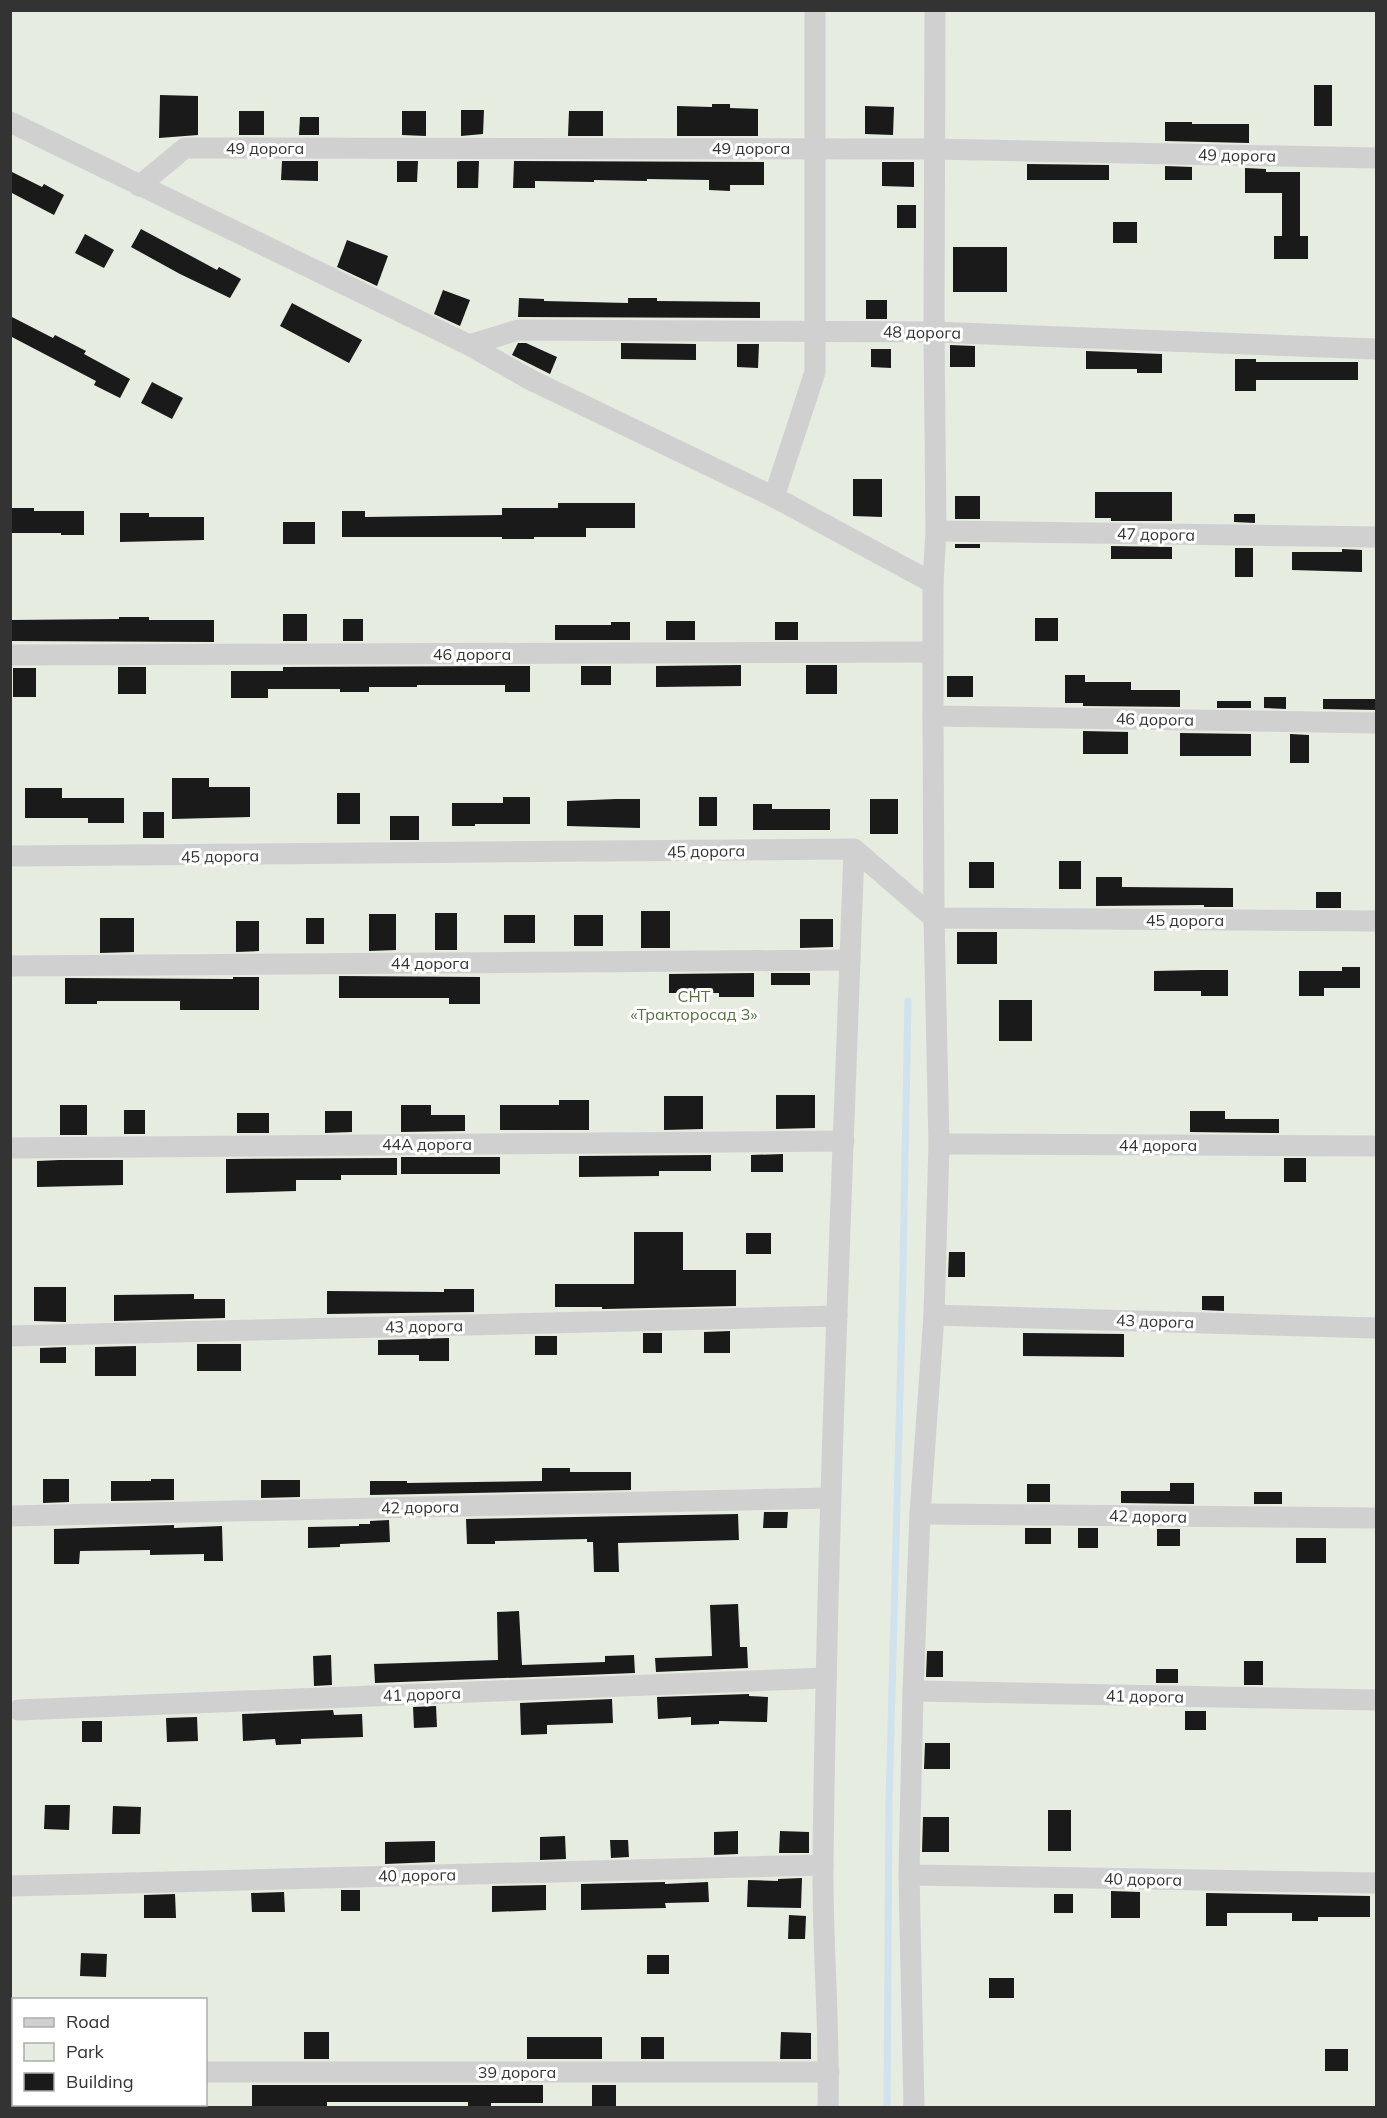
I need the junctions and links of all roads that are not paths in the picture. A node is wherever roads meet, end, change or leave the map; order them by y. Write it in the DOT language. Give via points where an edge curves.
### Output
graph roads {
  1 [pos="815,10"];
  2 [pos="935,10"];
  3 [pos="10,122"];
  4 [pos="815,148"];
  5 [pos="934,149"];
  6 [pos="1377,158"];
  7 [pos="139,186"];
  8 [pos="814,331"];
  9 [pos="934,332"];
  10 [pos="469,345"];
  11 [pos="1377,349"];
  12 [pos="774,497"];
  13 [pos="936,531"];
  14 [pos="1377,537"];
  15 [pos="933,583"];
  16 [pos="933,652"];
  17 [pos="10,655"];
  18 [pos="933,716"];
  19 [pos="1377,723"];
  20 [pos="854,849"];
  21 [pos="10,856"];
  22 [pos="934,918"];
  23 [pos="1377,921"];
  24 [pos="850,960"];
  25 [pos="10,966"];
  26 [pos="844,1141"];
  27 [pos="939,1144"];
  28 [pos="1377,1146"];
  29 [pos="10,1148"];
  30 [pos="934,1315"];
  31 [pos="837,1316"];
  32 [pos="1377,1328"];
  33 [pos="10,1336"];
  34 [pos="830,1498"];
  35 [pos="920,1514"];
  36 [pos="10,1516"];
  37 [pos="1377,1518"];
  38 [pos="826,1678"];
  39 [pos="913,1691"];
  40 [pos="1377,1700"];
  41 [pos="16,1705"];
  42 [pos="823,1865"];
  43 [pos="909,1875"];
  44 [pos="1377,1883"];
  45 [pos="10,1886"];
  46 [pos="207,2072"];
  47 [pos="829,2072"];
  48 [pos="828,2108"];
  49 [pos="914,2108"];
  1 -- 4 [label="street"];
  2 -- 5 [label="street"];
  3 -- 7 [label="street"];
  4 -- 5 [label="street, 49 дорога"];
  4 -- 7 [label="street, 49 дорога" via="185,147"];
  4 -- 8 [label="street"];
  5 -- 6 [label="street, 49 дорога"];
  5 -- 9 [label="street"];
  7 -- 10 [label="street"];
  8 -- 9 [label="street, 48 дорога"];
  8 -- 10 [label="street, 48 дорога" via="518,330"];
  8 -- 12 [label="street" via="815,372"];
  9 -- 11 [label="street, 48 дорога"];
  9 -- 13 [label="street"];
  10 -- 12 [label="street" via="531,380"];
  12 -- 15 [label="street"];
  13 -- 14 [label="street, 47 дорога"];
  13 -- 15 [label="street"];
  15 -- 16 [label="street"];
  16 -- 17 [label="street, 46 дорога"];
  16 -- 18 [label="street"];
  18 -- 19 [label="street, 46 дорога"];
  18 -- 22 [label="street"];
  20 -- 21 [label="street, 45 дорога"];
  20 -- 22 [label="street"];
  20 -- 24 [label="street"];
  22 -- 23 [label="street, 45 дорога"];
  22 -- 27 [label="street"];
  24 -- 25 [label="street, 44 дорога"];
  24 -- 26 [label="street"];
  26 -- 29 [label="street, 44А дорога"];
  26 -- 31 [label="street"];
  27 -- 28 [label="street, 44 дорога"];
  27 -- 30 [label="street"];
  30 -- 32 [label="street, 43 дорога"];
  30 -- 35 [label="street"];
  31 -- 33 [label="street, 43 дорога"];
  31 -- 34 [label="street"];
  34 -- 36 [label="street, 42 дорога"];
  34 -- 38 [label="street"];
  35 -- 37 [label="street, 42 дорога"];
  35 -- 39 [label="street"];
  38 -- 41 [label="street, 41 дорога"];
  38 -- 42 [label="street"];
  39 -- 40 [label="street, 41 дорога"];
  39 -- 43 [label="street"];
  42 -- 45 [label="street, 40 дорога"];
  42 -- 47 [label="street"];
  43 -- 44 [label="street, 40 дорога"];
  43 -- 49 [label="street"];
  46 -- 47 [label="street, 39 дорога"];
  47 -- 48 [label="street"];
}
